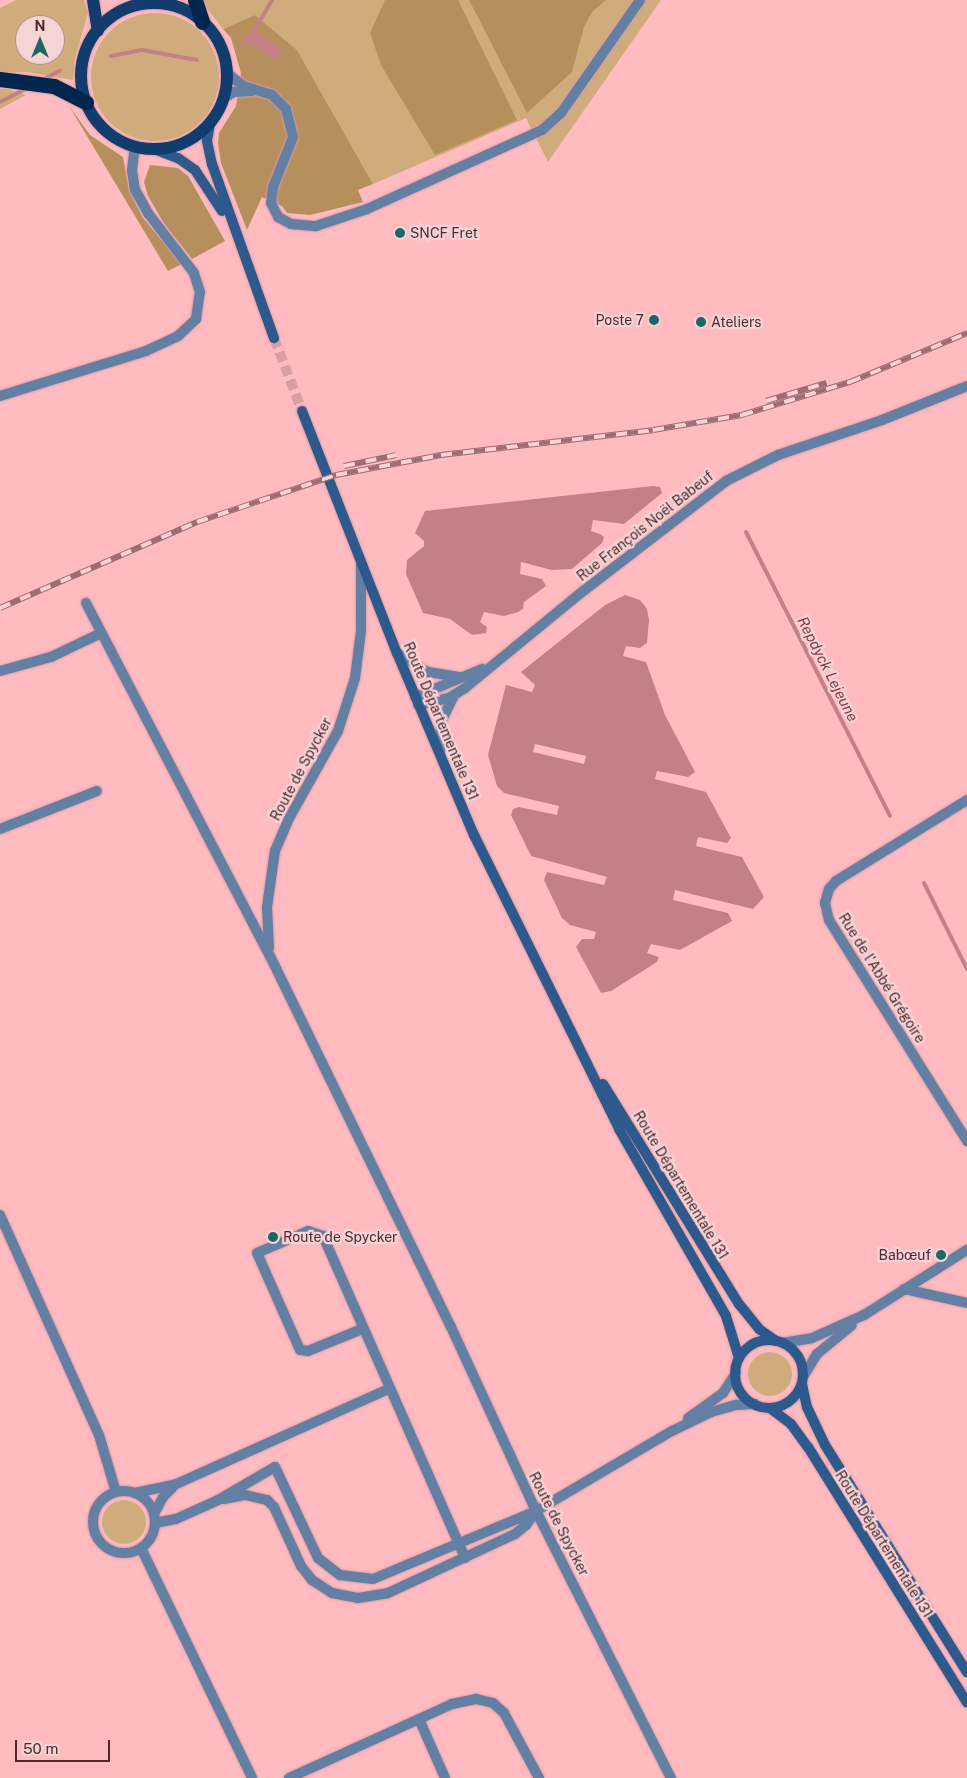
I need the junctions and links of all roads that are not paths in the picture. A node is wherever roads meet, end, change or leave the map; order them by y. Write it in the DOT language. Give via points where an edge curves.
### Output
graph roads {
  1 [pos="93,0"];
  2 [pos="195,0"];
  3 [pos="640,0"];
  4 [pos="155,2"];
  5 [pos="202,22"];
  6 [pos="98,31"];
  7 [pos="227,73"];
  8 [pos="0,79"];
  9 [pos="263,92"];
  10 [pos="224,98"];
  11 [pos="86,102"];
  12 [pos="210,124"];
  13 [pos="134,146"];
  14 [pos="154,149"];
  15 [pos="234,233"];
  16 [pos="274,338"];
  17 [pos="967,386"];
  18 [pos="0,396"];
  19 [pos="302,411"];
  20 [pos="361,564"];
  21 [pos="86,603"];
  22 [pos="101,633"];
  23 [pos="397,654"];
  24 [pos="496,660"];
  25 [pos="0,671"];
  26 [pos="467,676"];
  27 [pos="455,694"];
  28 [pos="417,701"];
  29 [pos="440,756"];
  30 [pos="97,791"];
  31 [pos="967,800"];
  32 [pos="0,829"];
  33 [pos="270,956"];
  34 [pos="573,1034"];
  35 [pos="967,1141"];
  36 [pos="0,1215"];
  37 [pos="967,1250"];
  38 [pos="904,1289"];
  39 [pos="967,1303"];
  40 [pos="864,1315"];
  41 [pos="362,1329"];
  42 [pos="779,1342"];
  43 [pos="739,1358"];
  44 [pos="736,1373"];
  45 [pos="802,1380"];
  46 [pos="389,1389"];
  47 [pos="755,1404"];
  48 [pos="770,1408"];
  49 [pos="672,1431"];
  50 [pos="174,1485"];
  51 [pos="116,1492"];
  52 [pos="134,1493"];
  53 [pos="218,1500"];
  54 [pos="536,1511"];
  55 [pos="154,1519"];
  56 [pos="458,1543"];
  57 [pos="141,1548"];
  58 [pos="465,1558"];
  59 [pos="967,1672"];
  60 [pos="967,1702"];
  61 [pos="419,1719"];
  62 [pos="252,1778"];
  63 [pos="288,1778"];
  64 [pos="445,1778"];
  65 [pos="539,1778"];
  66 [pos="670,1778"];
  1 -- 6 [label="main road"];
  2 -- 5 [label="highway"];
  3 -- 9 [label="street" via="561,113 547,126 368,209 324,224 296,226 274,212 271,192 290,148 293,131 283,105"];
  4 -- 5 [label="main road" via="185,10"];
  4 -- 6 [label="main road" via="126,10"];
  5 -- 7 [label="main road" via="220,45"];
  6 -- 11 [label="main road" via="83,63"];
  7 -- 9 [label="street" via="239,83"];
  7 -- 10 [label="main road"];
  8 -- 11 [label="highway" via="46,85"];
  9 -- 10 [label="street" via="239,91"];
  10 -- 12 [label="main road"];
  11 -- 13 [label="main road" via="105,130"];
  12 -- 14 [label="main road" via="183,143"];
  12 -- 15 [label="main road" via="210,159"];
  13 -- 14 [label="main road"];
  13 -- 18 [label="street" via="132,170 136,190 148,213 194,273 200,292 196,319 178,336 146,351"];
  14 -- 15 [label="main road" via="173,155 195,170"];
  15 -- 16 [label="main road"];
  17 -- 24 [label="street, Rue François Noël Babeuf" via="882,420 778,455 726,481"];
  19 -- 20 [label="main road, Route Départementale 131"];
  20 -- 23 [label="main road, Route Départementale 131"];
  20 -- 33 [label="street, Route de Spycker" via="361,631 355,678 338,731 288,820 276,851 267,907"];
  21 -- 22 [label="street, Route de Spycker"];
  22 -- 25 [label="street" via="51,658"];
  22 -- 33 [label="street, Route de Spycker"];
  23 -- 26 [label="street" via="435,674"];
  23 -- 28 [label="main road, Route Départementale 131"];
  24 -- 26 [label="street, Rue François Noël Babeuf"];
  24 -- 27 [label="street, Rue François Noël Babeuf"];
  26 -- 28 [label="street, Rue François Noël Babeuf"];
  27 -- 28 [label="street, Rue François Noël Babeuf"];
  27 -- 29 [label="street, Rue François Noël Babeuf" via="441,722"];
  28 -- 29 [label="main road, Route Départementale 131"];
  29 -- 34 [label="main road, Route Départementale 131" via="504,898"];
  30 -- 32 [label="street"];
  31 -- 35 [label="street, Rue de l'Abbé Grégoire" via="836,881 827,893 825,907 829,920"];
  33 -- 54 [label="street, Route de Spycker" via="451,1327"];
  34 -- 42 [label="main road, Route Départementale 131" via="739,1304 759,1330"];
  34 -- 43 [label="main road, Route Départementale 131" via="634,1156 726,1316"];
  36 -- 51 [label="street" via="99,1435"];
  37 -- 38 [label="street"];
  38 -- 39 [label="street"];
  38 -- 40 [label="street"];
  40 -- 42 [label="street" via="812,1338"];
  40 -- 45 [label="street" via="817,1354"];
  41 -- 41 [label="street" via="352,1299 320,1233 303,1233 257,1253 300,1350 308,1352"];
  41 -- 46 [label="street"];
  42 -- 43 [label="main road" via="755,1343"];
  42 -- 45 [label="main road" via="799,1358"];
  43 -- 44 [label="main road"];
  44 -- 47 [label="main road" via="741,1392"];
  44 -- 49 [label="street" via="723,1392"];
  45 -- 48 [label="main road" via="791,1400"];
  45 -- 59 [label="main road, Route Départementale 131" via="807,1407 826,1445"];
  46 -- 50 [label="street"];
  46 -- 56 [label="street"];
  47 -- 48 [label="main road"];
  47 -- 49 [label="street" via="724,1408"];
  48 -- 60 [label="main road, Route Départementale 131" via="791,1424 808,1446"];
  49 -- 54 [label="street"];
  50 -- 52 [label="street"];
  50 -- 55 [label="street" via="165,1493"];
  51 -- 52 [label="street"];
  51 -- 57 [label="street" via="96,1508 93,1521 96,1534 115,1552"];
  52 -- 55 [label="street" via="146,1500"];
  53 -- 55 [label="street" via="176,1519"];
  53 -- 56 [label="street" via="275,1467 314,1553 334,1571 354,1579 384,1576"];
  53 -- 58 [label="street" via="245,1495 267,1500 274,1507 304,1570 322,1587 344,1596 364,1598 382,1595"];
  54 -- 56 [label="street"];
  54 -- 58 [label="street" via="519,1532"];
  54 -- 66 [label="street, Route de Spycker"];
  55 -- 57 [label="street" via="152,1536"];
  56 -- 58 [label="street"];
  57 -- 62 [label="street"];
  61 -- 63 [label="street"];
  61 -- 64 [label="street"];
  61 -- 65 [label="street" via="463,1700 493,1703 507,1718"];
}
